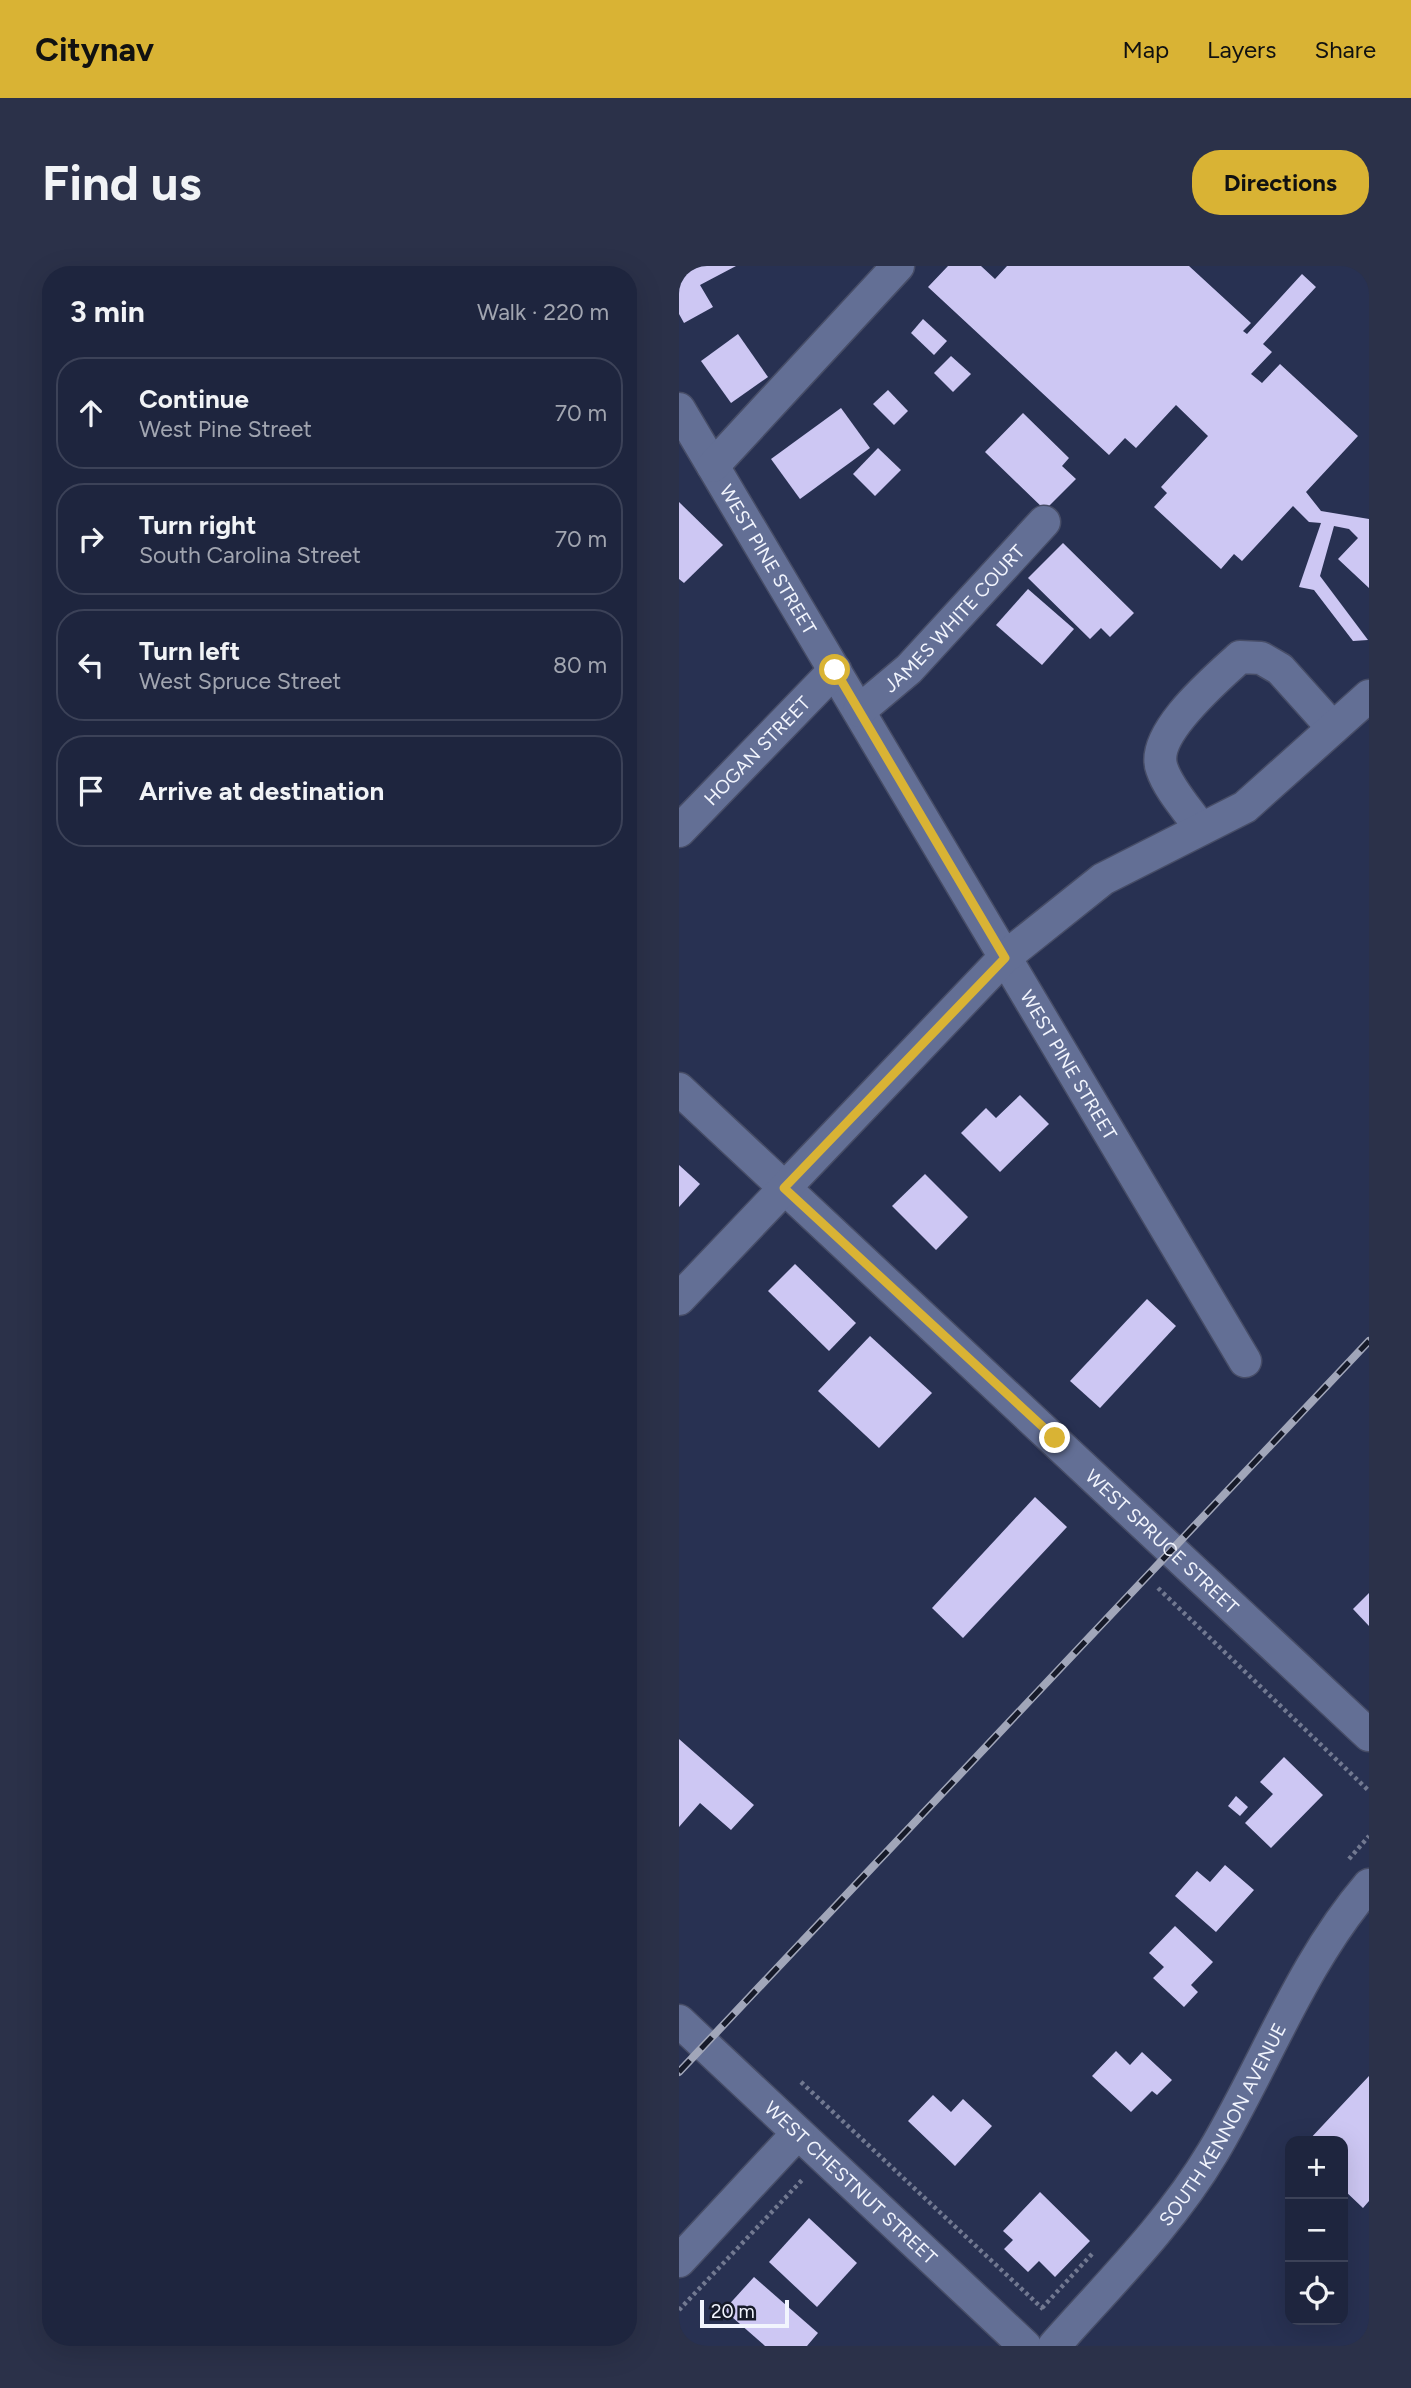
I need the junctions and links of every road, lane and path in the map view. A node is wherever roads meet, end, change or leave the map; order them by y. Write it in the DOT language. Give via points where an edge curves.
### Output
graph roads {
  1 [pos="898,266"];
  2 [pos="679,409"];
  3 [pos="713,466"];
  4 [pos="1045,522"];
  5 [pos="835,670"];
  6 [pos="1369,696"];
  7 [pos="859,711"];
  8 [pos="1333,728"];
  9 [pos="1201,829"];
  10 [pos="679,831"];
  11 [pos="1005,958"];
  12 [pos="679,1089"];
  13 [pos="784,1188"];
  14 [pos="679,1299"];
  15 [pos="1245,1361"];
  16 [pos="1158,1588"];
  17 [pos="1369,1735"];
  18 [pos="1369,1791"];
  19 [pos="1369,1836"];
  20 [pos="1345,1864"];
  21 [pos="1369,1885"];
  22 [pos="679,2021"];
  23 [pos="801,2082"];
  24 [pos="798,2133"];
  25 [pos="810,2171"];
  26 [pos="1100,2246"];
  27 [pos="679,2261"];
  28 [pos="1042,2308"];
  29 [pos="679,2310"];
  30 [pos="1047,2313"];
  31 [pos="1025,2346"];
  32 [pos="1054,2346"];
  1 -- 3 [label="street"];
  2 -- 3 [label="street, WEST PINE STREET"];
  3 -- 5 [label="street, WEST PINE STREET"];
  4 -- 7 [label="street, JAMES WHITE COURT" via="909,669"];
  5 -- 7 [label="street, WEST PINE STREET"];
  5 -- 10 [label="street, HOGAN STREET"];
  6 -- 8 [label="street"];
  7 -- 11 [label="street, WEST PINE STREET"];
  8 -- 9 [label="street" via="1245,807"];
  8 -- 9 [label="street" via="1279,669 1261,658 1240,657 1165,735 1159,755 1162,770"];
  9 -- 11 [label="street" via="1103,879"];
  11 -- 13 [label="street"];
  11 -- 15 [label="street, WEST PINE STREET"];
  12 -- 13 [label="street, WEST SPRUCE STREET"];
  13 -- 14 [label="street"];
  13 -- 17 [label="street, WEST SPRUCE STREET"];
  16 -- 18 [label="path"];
  19 -- 20 [label="path"];
  21 -- 32 [label="street, SOUTH KENNON AVENUE" via="1319,1953 1233,2117 1190,2188"];
  22 -- 24 [label="street, WEST CHESTNUT STREET"];
  23 -- 28 [label="path"];
  24 -- 27 [label="street"];
  24 -- 31 [label="street, WEST CHESTNUT STREET"];
  25 -- 29 [label="path"];
  26 -- 28 [label="path"];
  28 -- 30 [label="path"];
}
